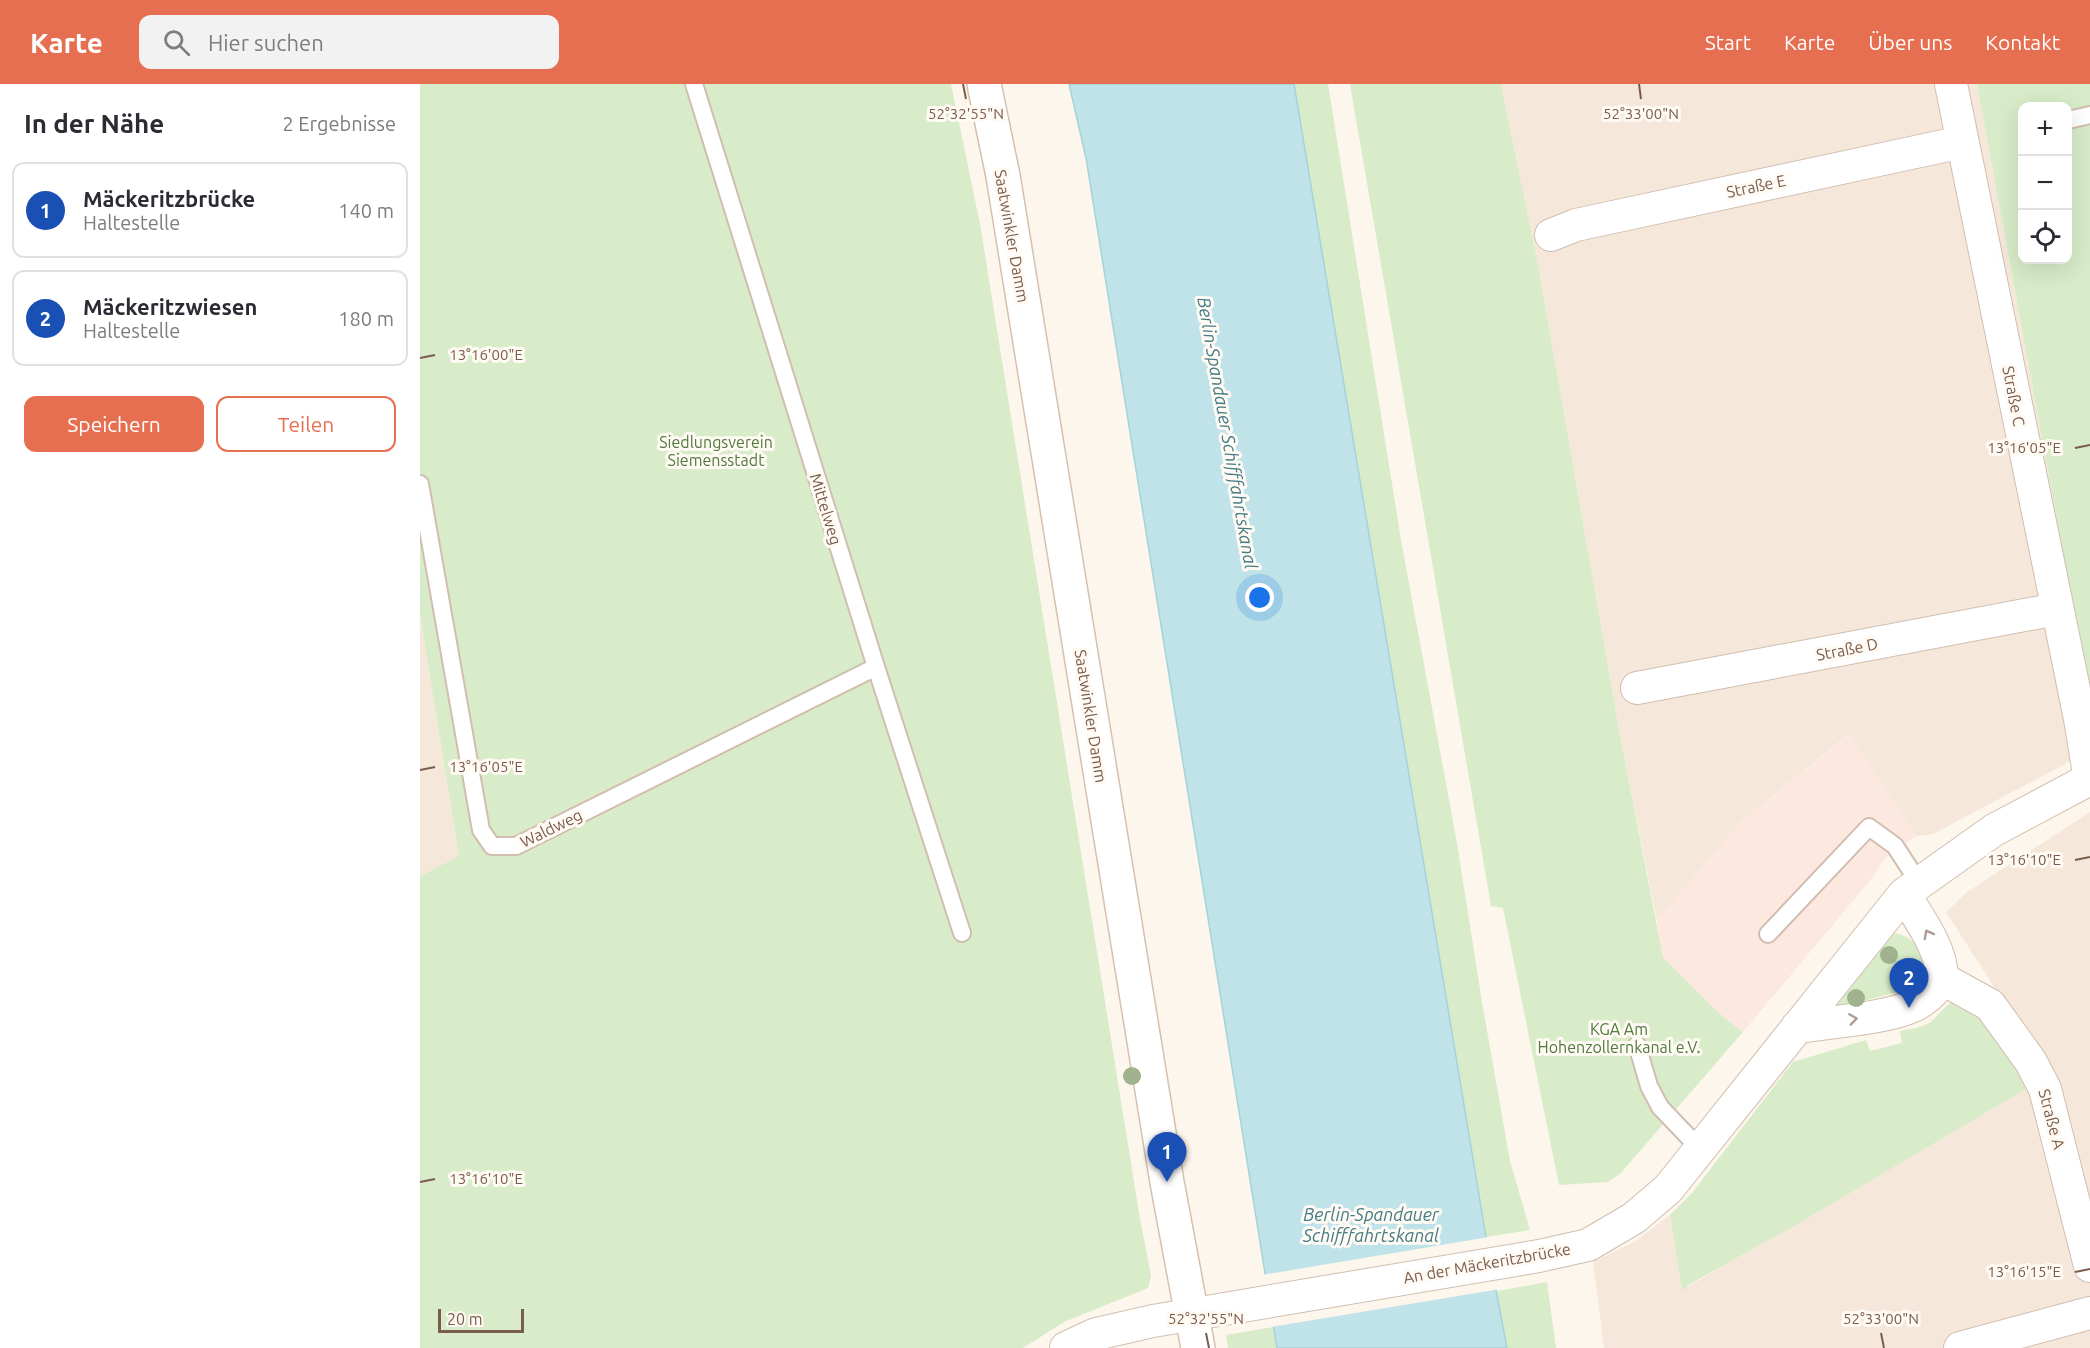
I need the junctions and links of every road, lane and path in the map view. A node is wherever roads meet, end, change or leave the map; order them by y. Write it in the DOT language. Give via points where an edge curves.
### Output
graph roads {
  1 [pos="694,84"];
  2 [pos="984,84"];
  3 [pos="1951,84"];
  4 [pos="2090,115"];
  5 [pos="2072,119"];
  6 [pos="1962,142"];
  7 [pos="1551,235"];
  8 [pos="420,484"];
  9 [pos="2057,609"];
  10 [pos="876,667"];
  11 [pos="1637,688"];
  12 [pos="2090,780"];
  13 [pos="1912,888"];
  14 [pos="962,933"];
  15 [pos="1768,934"];
  16 [pos="1941,978"];
  17 [pos="1797,1027"];
  18 [pos="1637,1045"];
  19 [pos="1700,1149"];
  20 [pos="2090,1266"];
  21 [pos="1207,1312"];
  22 [pos="2090,1313"];
  23 [pos="1066,1348"];
  24 [pos="1198,1348"];
  25 [pos="1960,1348"];
  1 -- 10 [label="lane, Mittelweg"];
  2 -- 21 [label="main road, Saatwinkler Damm" via="1003,176 1167,1182"];
  3 -- 6 [label="street, Straße C"];
  4 -- 5 [label="lane"];
  6 -- 7 [label="street, Straße E" via="1575,225"];
  6 -- 9 [label="street, Straße C"];
  8 -- 10 [label="lane, Waldweg" via="481,830 492,846 516,846"];
  9 -- 11 [label="street, Straße D"];
  9 -- 12 [label="street, Straße C"];
  10 -- 14 [label="lane, Mittelweg"];
  12 -- 13 [label="street, An der Mäckeritzbrücke" via="1994,830"];
  13 -- 15 [label="lane" via="1895,846 1869,827"];
  16 -- 13 [label="street, one-way" via="1938,957"];
  13 -- 17 [label="street, An der Mäckeritzbrücke"];
  17 -- 16 [label="street, one-way" via="1909,1008 1934,992"];
  16 -- 20 [label="street, Straße A" via="1990,1005 2031,1062 2045,1089"];
  17 -- 19 [label="street, An der Mäckeritzbrücke"];
  18 -- 19 [label="lane" via="1649,1086 1660,1107"];
  19 -- 21 [label="street, An der Mäckeritzbrücke" via="1668,1189 1634,1218 1588,1245"];
  21 -- 23 [label="street, An der Mäckeritzbrücke" via="1096,1334"];
  21 -- 24 [label="main road, Saatwinkler Damm"];
  22 -- 25 [label="street"];
}
